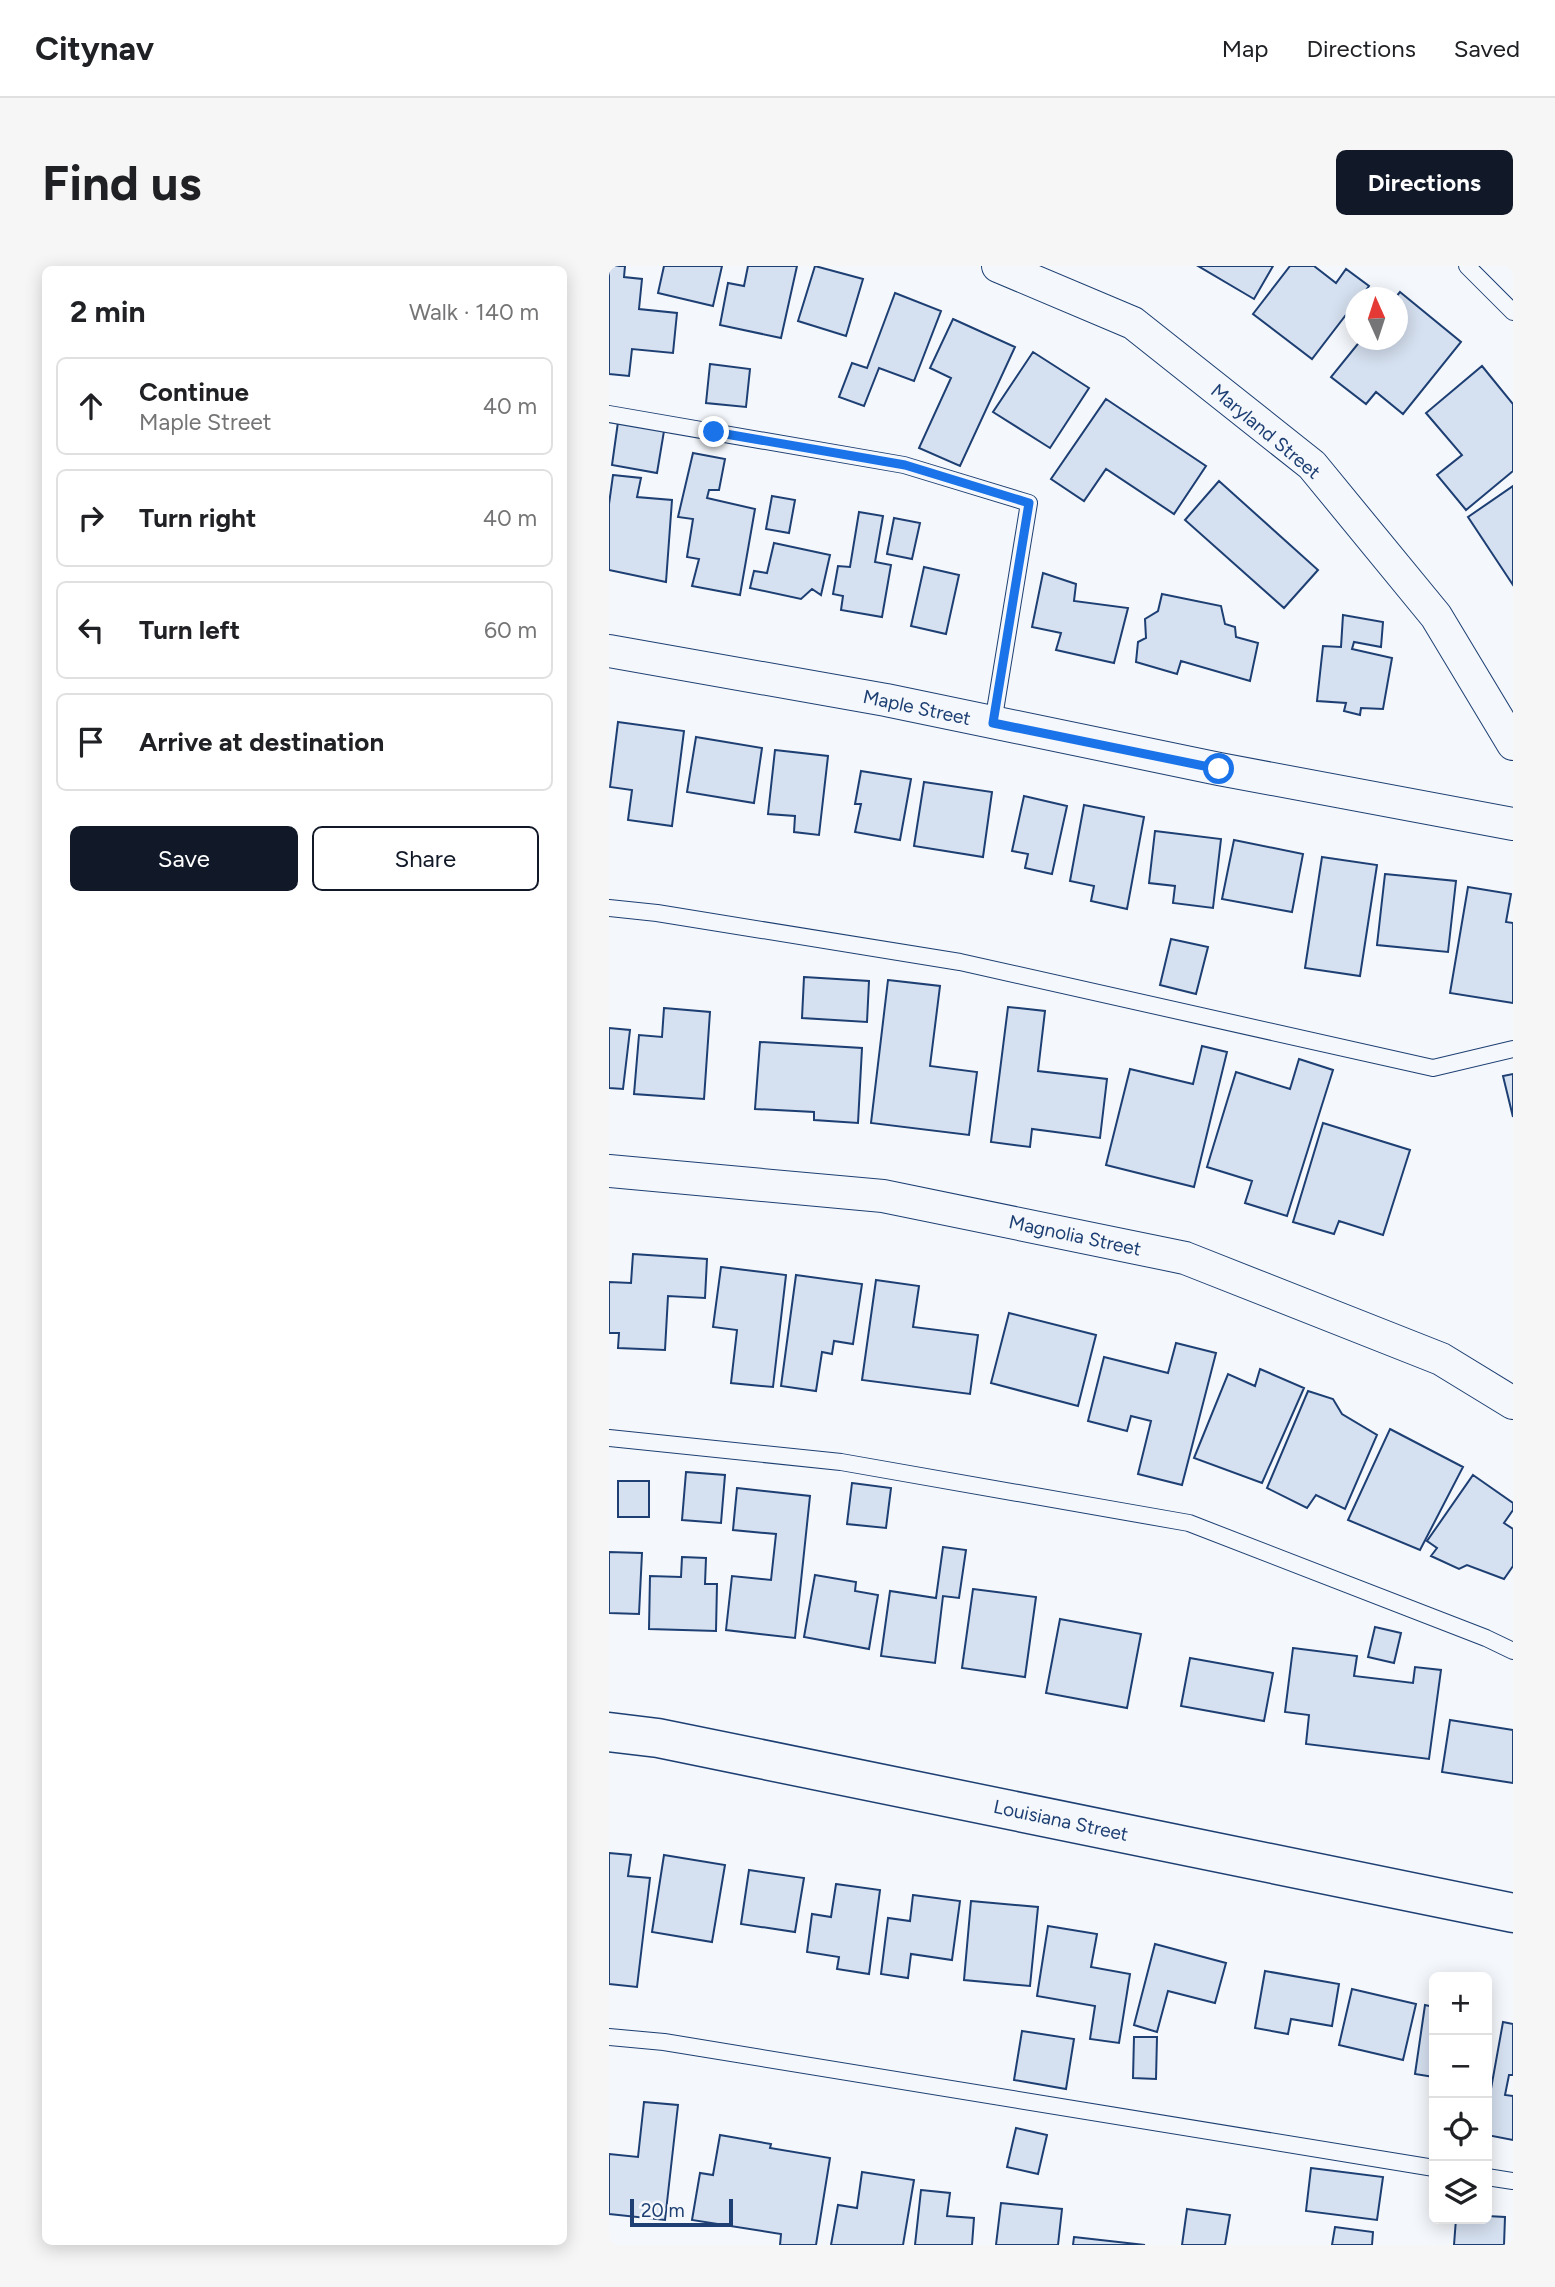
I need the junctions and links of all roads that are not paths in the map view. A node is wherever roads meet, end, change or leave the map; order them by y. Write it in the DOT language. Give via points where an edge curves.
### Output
graph roads {
  1 [pos="998,266"];
  2 [pos="1467,266"];
  3 [pos="1513,312"];
  4 [pos="609,414"];
  5 [pos="609,651"];
  6 [pos="993,723"];
  7 [pos="1513,744"];
  8 [pos="1513,824"];
  9 [pos="609,908"];
  10 [pos="1513,1049"];
  11 [pos="609,1171"];
  12 [pos="1513,1403"];
  13 [pos="609,1438"];
  14 [pos="1513,1651"];
  15 [pos="609,1732"];
  16 [pos="1513,1913"];
  17 [pos="609,2036"];
  18 [pos="1429,2167"];
  19 [pos="1492,2178"];
  20 [pos="1513,2181"];
  1 -- 7 [label="street, Maryland Street" via="1133,323 1312,465 1436,616"];
  2 -- 3 [label="lane"];
  4 -- 6 [label="lane" via="905,465 1029,503"];
  5 -- 6 [label="street, Maple Street"];
  6 -- 8 [label="street, Maple Street"];
  9 -- 10 [label="lane" via="960,962 1433,1069"];
  11 -- 12 [label="street, Magnolia Street" via="883,1196 1185,1258 1441,1359"];
  13 -- 14 [label="lane" via="841,1462 1189,1523"];
  15 -- 16 [label="street, Louisiana Street" via="672,1741"];
  17 -- 18 [label="lane"];
  19 -- 20 [label="lane"];
}
